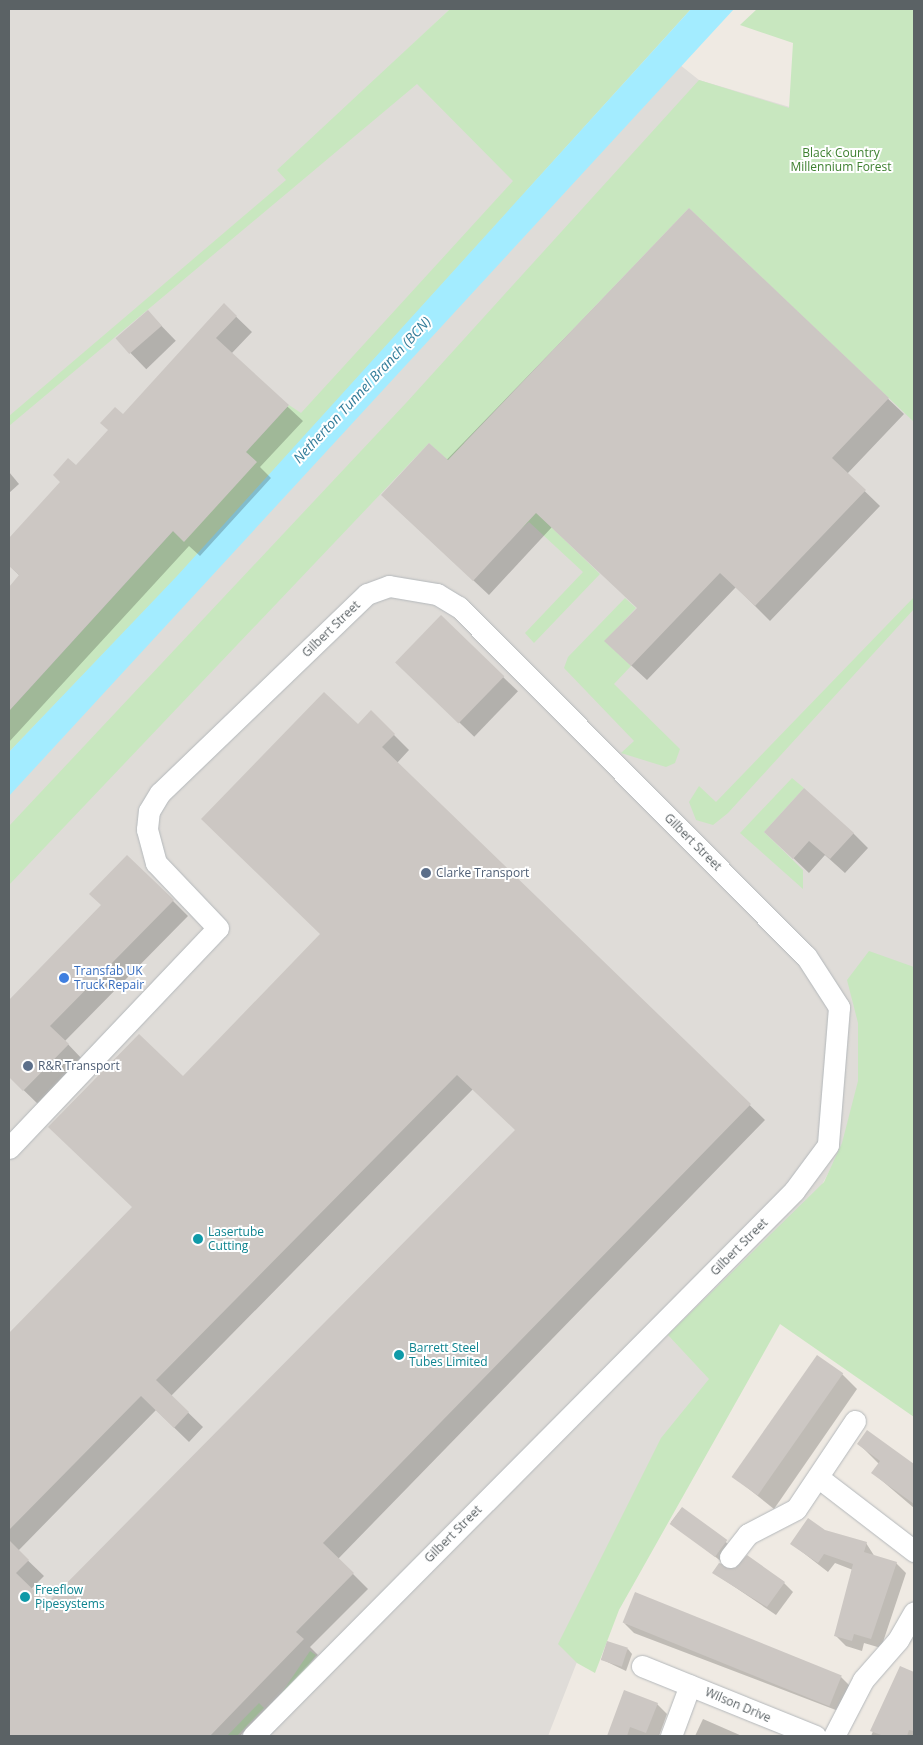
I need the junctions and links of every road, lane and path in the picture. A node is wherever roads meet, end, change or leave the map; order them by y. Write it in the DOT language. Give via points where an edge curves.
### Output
graph roads {
  1 [pos="9,1148"];
  2 [pos="855,1420"];
  3 [pos="819,1478"];
  4 [pos="914,1551"];
  5 [pos="730,1557"];
  6 [pos="914,1612"];
  7 [pos="642,1666"];
  8 [pos="690,1685"];
  9 [pos="253,1736"];
  10 [pos="671,1736"];
  11 [pos="815,1736"];
  12 [pos="834,1736"];
  1 -- 9 [label="street, Gilbert Street" via="218,928 156,863 147,829 149,811 160,793 367,594 389,586 437,594 459,607 806,956 839,1007 828,1145 794,1191"];
  2 -- 3 [label="street"];
  3 -- 4 [label="street"];
  3 -- 5 [label="street" via="796,1509 748,1534"];
  6 -- 12 [label="street" via="898,1640 863,1680"];
  7 -- 8 [label="street, Wilson Drive"];
  8 -- 10 [label="street, Wilson Drive"];
  8 -- 11 [label="street, Wilson Drive"];
}
